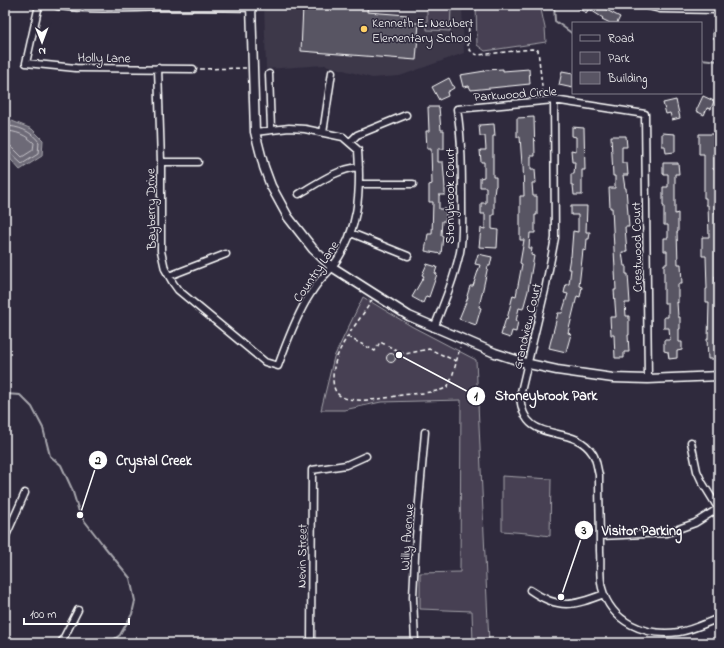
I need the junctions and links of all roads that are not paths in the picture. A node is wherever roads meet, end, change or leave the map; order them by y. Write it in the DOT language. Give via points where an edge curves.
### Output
graph roads {
  1 [pos="39,5"];
  2 [pos="58,5"];
  3 [pos="192,5"];
  4 [pos="644,5"];
  5 [pos="100,6"];
  6 [pos="251,6"];
  7 [pos="719,10"];
  8 [pos="158,68"];
  9 [pos="193,69"];
  10 [pos="332,72"];
  11 [pos="269,74"];
  12 [pos="554,100"];
  13 [pos="457,109"];
  14 [pos="645,114"];
  15 [pos="406,115"];
  16 [pos="272,129"];
  17 [pos="255,132"];
  18 [pos="323,133"];
  19 [pos="350,142"];
  20 [pos="161,162"];
  21 [pos="198,162"];
  22 [pos="359,167"];
  23 [pos="360,184"];
  24 [pos="413,184"];
  25 [pos="299,194"];
  26 [pos="351,233"];
  27 [pos="226,254"];
  28 [pos="408,256"];
  29 [pos="332,267"];
  30 [pos="169,276"];
  31 [pos="434,328"];
  32 [pos="529,364"];
  33 [pos="278,366"];
  34 [pos="719,376"];
  35 [pos="648,379"];
  36 [pos="425,432"];
  37 [pos="691,442"];
  38 [pos="366,456"];
  39 [pos="25,493"];
  40 [pos="719,508"];
  41 [pos="600,536"];
  42 [pos="5,538"];
  43 [pos="530,590"];
  44 [pos="604,594"];
  45 [pos="78,610"];
  46 [pos="719,618"];
  47 [pos="61,643"];
  48 [pos="311,643"];
  49 [pos="415,643"];
  1 -- 8 [label="street, Holly Lane" via="26,63 76,68"];
  2 -- 5 [label="street"];
  3 -- 5 [label="street"];
  3 -- 6 [label="street"];
  4 -- 7 [label="street" via="660,9"];
  6 -- 17 [label="street"];
  8 -- 9 [label="street, Holly Lane"];
  8 -- 20 [label="street, Bayberry Drive"];
  10 -- 18 [label="street"];
  11 -- 16 [label="street"];
  12 -- 13 [label="street, Parkwood Circle"];
  12 -- 14 [label="street, Parkwood Circle"];
  12 -- 32 [label="street, Grandview Court" via="555,238"];
  13 -- 31 [label="street, Stonybrook Court" via="462,181 460,250 449,292"];
  14 -- 35 [label="street, Crestwood Court"];
  15 -- 19 [label="street" via="357,135"];
  16 -- 17 [label="street"];
  16 -- 18 [label="street" via="289,128"];
  17 -- 29 [label="street" via="271,186 288,217 313,249"];
  18 -- 19 [label="street" via="343,137"];
  19 -- 22 [label="street, Country Lane" via="358,150"];
  20 -- 21 [label="street"];
  20 -- 30 [label="street, Bayberry Drive" via="161,251"];
  22 -- 23 [label="street, Country Lane"];
  22 -- 25 [label="street" via="337,172"];
  23 -- 24 [label="street"];
  23 -- 26 [label="street, Country Lane" via="358,208"];
  26 -- 28 [label="street"];
  26 -- 29 [label="street, Country Lane"];
  27 -- 30 [label="street"];
  29 -- 31 [label="street" via="409,316"];
  29 -- 33 [label="street, Country Lane" via="318,283 295,321"];
  30 -- 33 [label="street, Bayberry Drive" via="178,290 265,362"];
  31 -- 32 [label="street"];
  32 -- 35 [label="street" via="613,378"];
  32 -- 41 [label="street, Grandview Court" via="520,396 524,415 531,424 541,429 576,439 589,449 596,462 599,475"];
  34 -- 35 [label="street"];
  36 -- 49 [label="street, Willy Avenue" via="416,536"];
  37 -- 40 [label="street" via="697,471"];
  38 -- 48 [label="street, Nevin Street" via="346,465 312,470"];
  39 -- 42 [label="street"];
  40 -- 41 [label="street" via="695,523 667,533"];
  41 -- 44 [label="street, Grandview Court"];
  43 -- 44 [label="street" via="550,602 567,605"];
  44 -- 46 [label="street, Grandview Court" via="619,617 646,631 678,632"];
  45 -- 47 [label="street"];
}
